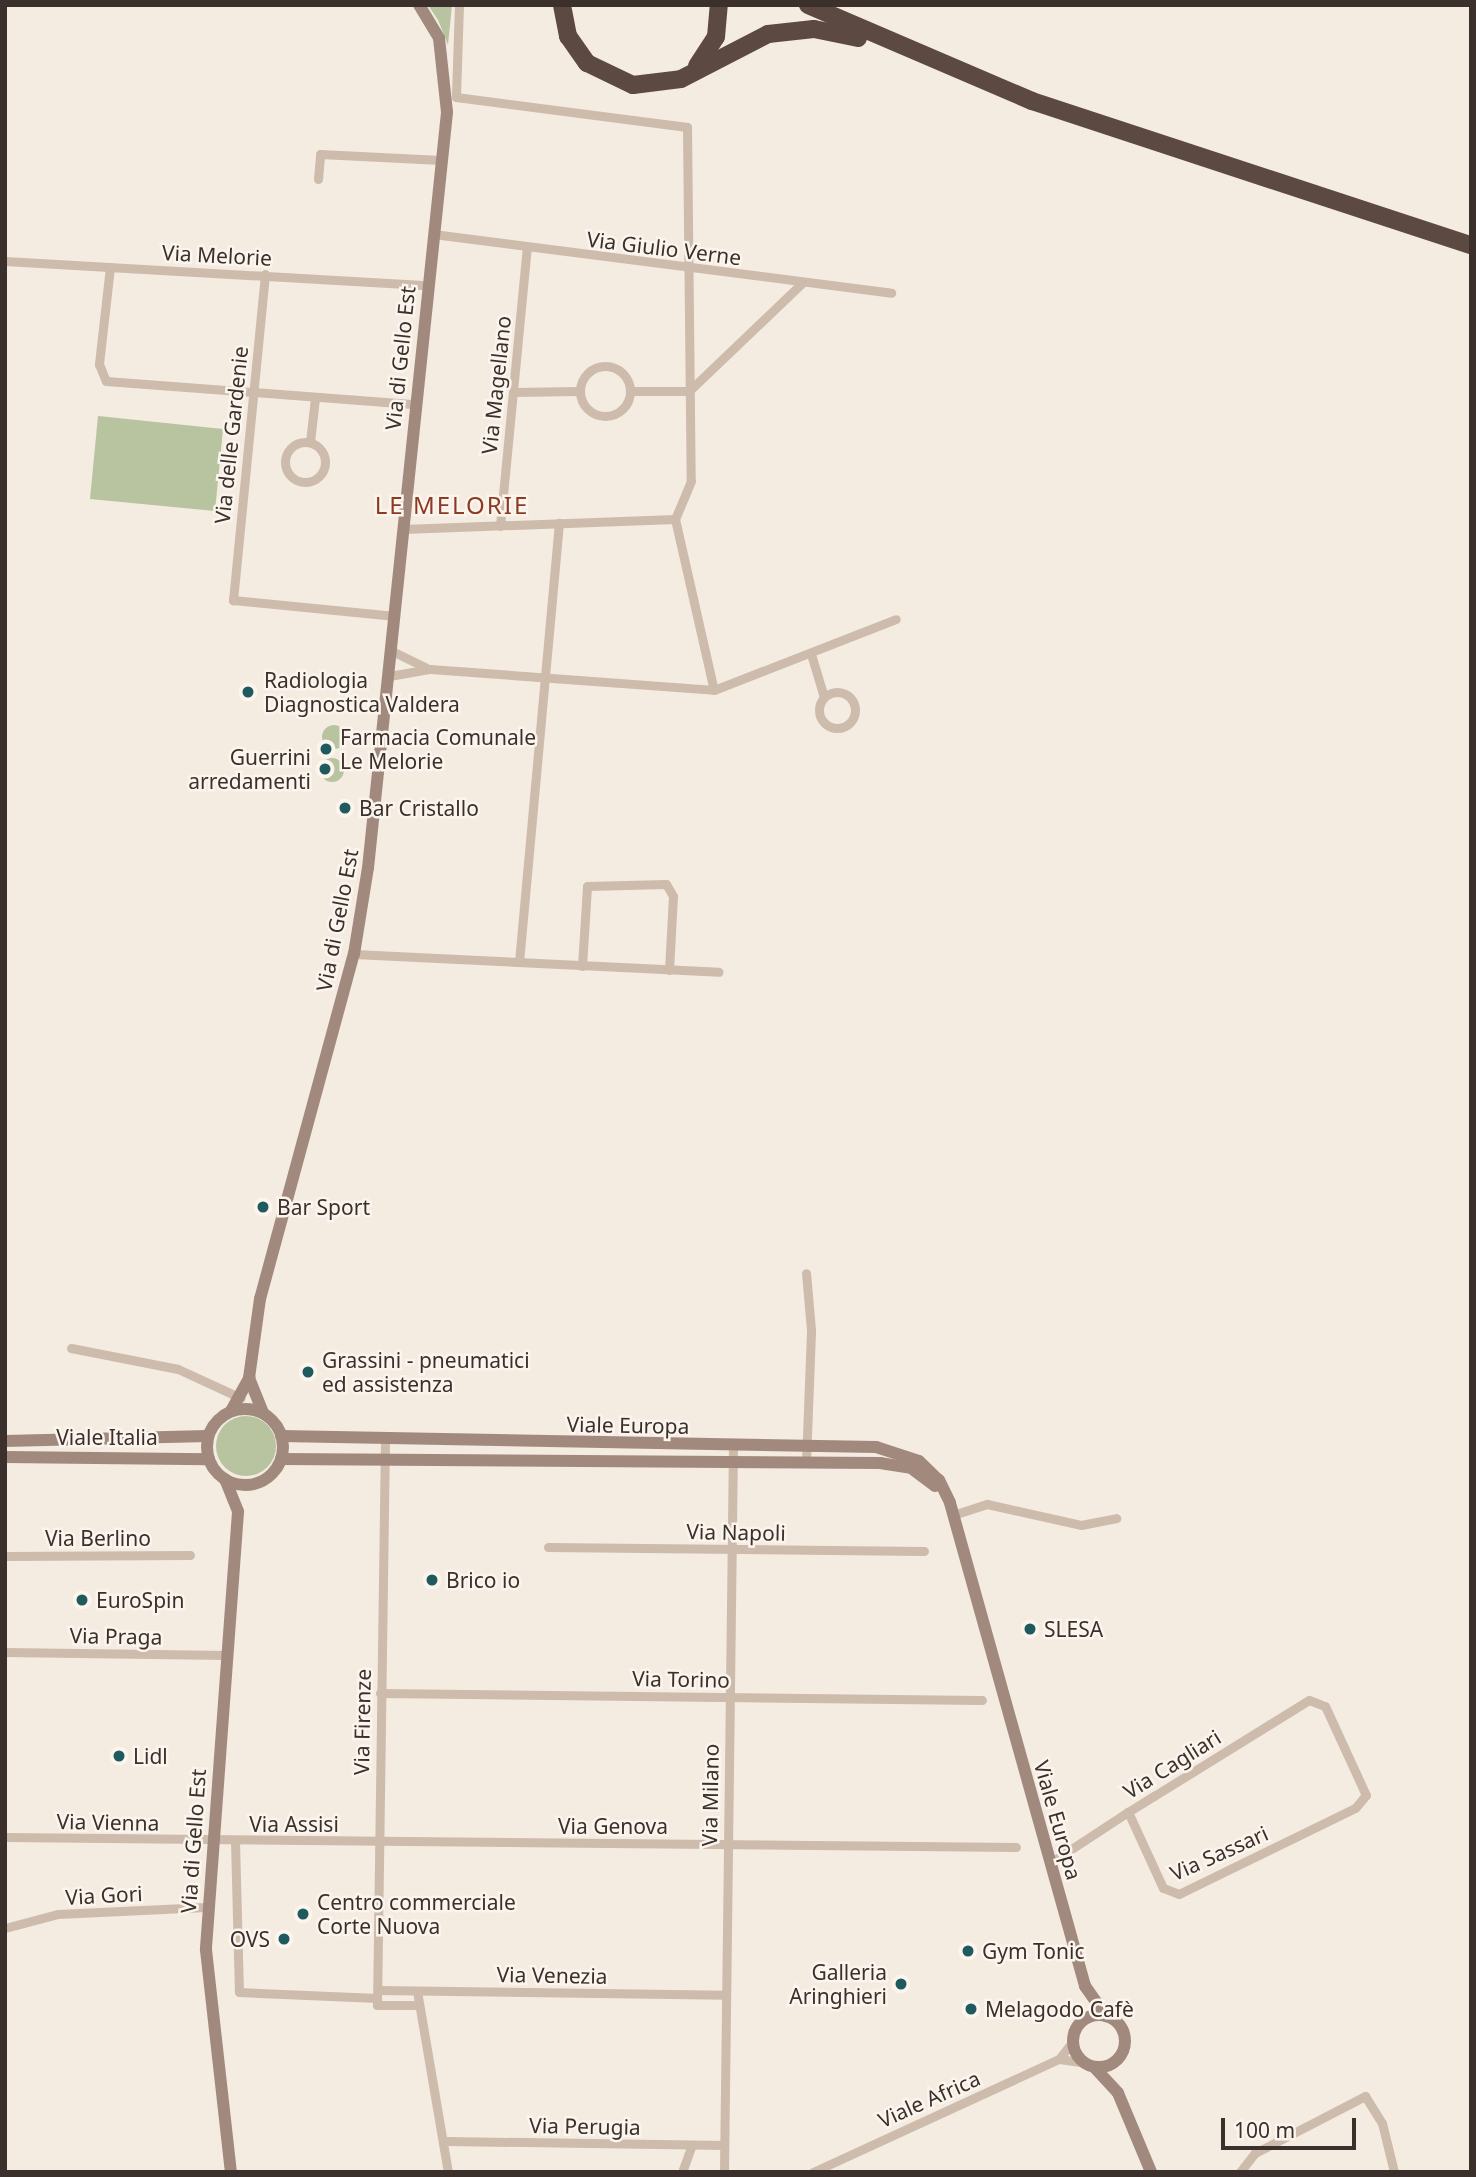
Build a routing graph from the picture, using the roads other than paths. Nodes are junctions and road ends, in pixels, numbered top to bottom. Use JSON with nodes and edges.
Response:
{"nodes":[{"id":1,"x":419,"y":5,"type":"edge"},
{"id":2,"x":460,"y":5,"type":"edge"},
{"id":3,"x":562,"y":5,"type":"edge"},
{"id":4,"x":719,"y":5,"type":"edge"},
{"id":5,"x":808,"y":5,"type":"edge"},
{"id":6,"x":834,"y":5,"type":"edge"},
{"id":7,"x":905,"y":50,"type":"junction"},
{"id":8,"x":692,"y":72,"type":"junction"},
{"id":9,"x":441,"y":160,"type":"junction"},
{"id":10,"x":318,"y":179,"type":"dead end"},
{"id":11,"x":1471,"y":233,"type":"edge"},
{"id":12,"x":433,"y":234,"type":"junction"},
{"id":13,"x":1471,"y":245,"type":"edge"},
{"id":14,"x":527,"y":247,"type":"junction"},
{"id":15,"x":5,"y":261,"type":"edge"},
{"id":16,"x":110,"y":267,"type":"junction"},
{"id":17,"x":688,"y":268,"type":"junction"},
{"id":18,"x":265,"y":274,"type":"junction"},
{"id":19,"x":802,"y":283,"type":"junction"},
{"id":20,"x":427,"y":285,"type":"junction"},
{"id":21,"x":891,"y":293,"type":"dead end"},
{"id":22,"x":253,"y":391,"type":"junction"},
{"id":23,"x":579,"y":391,"type":"junction"},
{"id":24,"x":630,"y":391,"type":"junction"},
{"id":25,"x":689,"y":391,"type":"junction"},
{"id":26,"x":514,"y":392,"type":"junction"},
{"id":27,"x":315,"y":398,"type":"junction"},
{"id":28,"x":415,"y":404,"type":"junction"},
{"id":29,"x":310,"y":442,"type":"junction"},
{"id":30,"x":676,"y":519,"type":"junction"},
{"id":31,"x":559,"y":523,"type":"junction"},
{"id":32,"x":500,"y":526,"type":"junction"},
{"id":33,"x":403,"y":529,"type":"junction"},
{"id":34,"x":395,"y":616,"type":"junction"},
{"id":35,"x":896,"y":619,"type":"dead end"},
{"id":36,"x":391,"y":651,"type":"junction"},
{"id":37,"x":811,"y":654,"type":"junction"},
{"id":38,"x":430,"y":669,"type":"junction"},
{"id":39,"x":389,"y":676,"type":"junction"},
{"id":40,"x":545,"y":679,"type":"junction"},
{"id":41,"x":824,"y":685,"type":"junction"},
{"id":42,"x":714,"y":690,"type":"junction"},
{"id":43,"x":835,"y":692,"type":"junction"},
{"id":44,"x":824,"y":697,"type":"junction"},
{"id":45,"x":354,"y":954,"type":"junction"},
{"id":46,"x":519,"y":962,"type":"junction"},
{"id":47,"x":582,"y":966,"type":"junction"},
{"id":48,"x":669,"y":970,"type":"junction"},
{"id":49,"x":719,"y":972,"type":"dead end"},
{"id":50,"x":806,"y":1272,"type":"dead end"},
{"id":51,"x":71,"y":1348,"type":"dead end"},
{"id":52,"x":249,"y":1378,"type":"junction"},
{"id":53,"x":241,"y":1398,"type":"junction"},
{"id":54,"x":256,"y":1400,"type":"junction"},
{"id":55,"x":231,"y":1411,"type":"junction"},
{"id":56,"x":263,"y":1413,"type":"junction"},
{"id":57,"x":208,"y":1436,"type":"junction"},
{"id":58,"x":281,"y":1436,"type":"junction"},
{"id":59,"x":385,"y":1440,"type":"junction"},
{"id":60,"x":5,"y":1441,"type":"edge"},
{"id":61,"x":733,"y":1446,"type":"junction"},
{"id":62,"x":805,"y":1446,"type":"junction"},
{"id":63,"x":5,"y":1457,"type":"edge"},
{"id":64,"x":385,"y":1457,"type":"junction"},
{"id":65,"x":209,"y":1459,"type":"junction"},
{"id":66,"x":281,"y":1459,"type":"junction"},
{"id":67,"x":733,"y":1461,"type":"junction"},
{"id":68,"x":806,"y":1462,"type":"junction"},
{"id":69,"x":225,"y":1479,"type":"junction"},
{"id":70,"x":259,"y":1482,"type":"junction"},
{"id":71,"x":952,"y":1509,"type":"junction"},
{"id":72,"x":238,"y":1512,"type":"junction"},
{"id":73,"x":1116,"y":1518,"type":"dead end"},
{"id":74,"x":548,"y":1548,"type":"dead end"},
{"id":75,"x":731,"y":1549,"type":"junction"},
{"id":76,"x":924,"y":1551,"type":"dead end"},
{"id":77,"x":190,"y":1555,"type":"dead end"},
{"id":78,"x":5,"y":1556,"type":"edge"},
{"id":79,"x":5,"y":1652,"type":"edge"},
{"id":80,"x":226,"y":1654,"type":"junction"},
{"id":81,"x":380,"y":1693,"type":"junction"},
{"id":82,"x":729,"y":1698,"type":"junction"},
{"id":83,"x":982,"y":1700,"type":"dead end"},
{"id":84,"x":1364,"y":1801,"type":"joint"},
{"id":85,"x":1128,"y":1812,"type":"junction"},
{"id":86,"x":5,"y":1837,"type":"edge"},
{"id":87,"x":210,"y":1840,"type":"junction"},
{"id":88,"x":235,"y":1841,"type":"junction"},
{"id":89,"x":378,"y":1842,"type":"junction"},
{"id":90,"x":727,"y":1845,"type":"junction"},
{"id":91,"x":1016,"y":1847,"type":"dead end"},
{"id":92,"x":1051,"y":1863,"type":"junction"},
{"id":93,"x":206,"y":1907,"type":"junction"},
{"id":94,"x":5,"y":1928,"type":"edge"},
{"id":95,"x":1085,"y":1986,"type":"junction"},
{"id":96,"x":417,"y":1991,"type":"junction"},
{"id":97,"x":726,"y":1995,"type":"junction"},
{"id":98,"x":377,"y":1998,"type":"junction"},
{"id":99,"x":419,"y":2005,"type":"junction"},
{"id":100,"x":1105,"y":2016,"type":"junction"},
{"id":101,"x":1081,"y":2023,"type":"junction"},
{"id":102,"x":1074,"y":2040,"type":"junction"},
{"id":103,"x":1059,"y":2059,"type":"junction"},
{"id":104,"x":1118,"y":2059,"type":"junction"},
{"id":105,"x":1089,"y":2064,"type":"junction"},
{"id":106,"x":1118,"y":2093,"type":"junction"},
{"id":107,"x":445,"y":2141,"type":"junction"},
{"id":108,"x":692,"y":2145,"type":"junction"},
{"id":109,"x":724,"y":2145,"type":"junction"},
{"id":110,"x":448,"y":2171,"type":"edge"},
{"id":111,"x":231,"y":2172,"type":"edge"},
{"id":112,"x":682,"y":2172,"type":"edge"},
{"id":113,"x":724,"y":2172,"type":"edge"},
{"id":114,"x":813,"y":2172,"type":"edge"},
{"id":115,"x":1151,"y":2172,"type":"edge"},
{"id":116,"x":1240,"y":2172,"type":"edge"},
{"id":117,"x":1394,"y":2172,"type":"edge"}],
"edges":[{"from":1,"to":9,"type":"street","name":"Via di Gello Est"},
{"from":2,"to":17,"type":"street"},
{"from":3,"to":8,"type":"highway"},
{"from":4,"to":8,"type":"highway"},
{"from":5,"to":7,"type":"highway"},
{"from":6,"to":11,"type":"highway"},
{"from":7,"to":8,"type":"highway"},
{"from":7,"to":13,"type":"highway"},
{"from":9,"to":10,"type":"street"},
{"from":9,"to":12,"type":"street","name":"Via di Gello Est"},
{"from":12,"to":14,"type":"street","name":"Via Giulio Verne"},
{"from":12,"to":20,"type":"street","name":"Via di Gello Est"},
{"from":14,"to":17,"type":"street","name":"Via Giulio Verne"},
{"from":14,"to":26,"type":"street","name":"Via Magellano"},
{"from":15,"to":16,"type":"street","name":"Via Melorie"},
{"from":16,"to":18,"type":"street","name":"Via Melorie"},
{"from":16,"to":22,"type":"street"},
{"from":17,"to":19,"type":"street","name":"Via Giulio Verne"},
{"from":17,"to":25,"type":"street"},
{"from":18,"to":20,"type":"street","name":"Via Melorie"},
{"from":18,"to":22,"type":"street","name":"Via delle Gardenie"},
{"from":19,"to":21,"type":"street","name":"Via Giulio Verne"},
{"from":19,"to":25,"type":"street"},
{"from":20,"to":28,"type":"street","name":"Via di Gello Est"},
{"from":22,"to":27,"type":"street"},
{"from":22,"to":34,"type":"street","name":"Via delle Gardenie"},
{"from":23,"to":24,"type":"street"},
{"from":23,"to":24,"type":"street"},
{"from":23,"to":26,"type":"street"},
{"from":24,"to":25,"type":"street"},
{"from":25,"to":30,"type":"street"},
{"from":26,"to":32,"type":"street","name":"Via Magellano"},
{"from":27,"to":28,"type":"street"},
{"from":27,"to":29,"type":"street"},
{"from":28,"to":33,"type":"street","name":"Via di Gello Est"},
{"from":29,"to":29,"type":"street"},
{"from":30,"to":31,"type":"street"},
{"from":30,"to":42,"type":"street"},
{"from":31,"to":32,"type":"street"},
{"from":31,"to":40,"type":"street"},
{"from":32,"to":33,"type":"street"},
{"from":33,"to":34,"type":"street","name":"Via di Gello Est"},
{"from":34,"to":36,"type":"street","name":"Via di Gello Est"},
{"from":35,"to":37,"type":"street"},
{"from":36,"to":38,"type":"street"},
{"from":36,"to":39,"type":"street","name":"Via di Gello Est"},
{"from":37,"to":41,"type":"street"},
{"from":37,"to":42,"type":"street"},
{"from":38,"to":39,"type":"street"},
{"from":38,"to":40,"type":"street"},
{"from":39,"to":45,"type":"street","name":"Via di Gello Est"},
{"from":40,"to":42,"type":"street"},
{"from":40,"to":46,"type":"street"},
{"from":41,"to":43,"type":"street"},
{"from":41,"to":44,"type":"street"},
{"from":43,"to":44,"type":"street"},
{"from":43,"to":44,"type":"street"},
{"from":45,"to":46,"type":"street"},
{"from":45,"to":52,"type":"street","name":"Via di Gello Est"},
{"from":46,"to":47,"type":"street"},
{"from":47,"to":48,"type":"street"},
{"from":47,"to":48,"type":"street"},
{"from":48,"to":49,"type":"street"},
{"from":50,"to":62,"type":"street"},
{"from":51,"to":53,"type":"street"},
{"from":52,"to":53,"type":"street","name":"Via di Gello Est"},
{"from":52,"to":54,"type":"street","name":"Via di Gello Est"},
{"from":53,"to":54,"type":"street"},
{"from":53,"to":55,"type":"street","name":"Via di Gello Est"},
{"from":54,"to":56,"type":"street","name":"Via di Gello Est"},
{"from":55,"to":56,"type":"street"},
{"from":55,"to":57,"type":"street"},
{"from":56,"to":58,"type":"street"},
{"from":57,"to":60,"type":"street","name":"Viale Italia"},
{"from":57,"to":65,"type":"street"},
{"from":58,"to":59,"type":"street","name":"Viale Europa"},
{"from":58,"to":66,"type":"street"},
{"from":59,"to":61,"type":"street","name":"Viale Europa"},
{"from":59,"to":64,"type":"street","name":"Via Firenze"},
{"from":61,"to":62,"type":"street","name":"Viale Europa"},
{"from":61,"to":67,"type":"street","name":"Via Milano"},
{"from":62,"to":68,"type":"street"},
{"from":62,"to":71,"type":"street","name":"Viale Europa"},
{"from":63,"to":65,"type":"street","name":"Viale Italia"},
{"from":64,"to":66,"type":"street","name":"Viale Europa"},
{"from":64,"to":67,"type":"street","name":"Viale Europa"},
{"from":64,"to":81,"type":"street","name":"Via Firenze"},
{"from":65,"to":69,"type":"street"},
{"from":66,"to":70,"type":"street"},
{"from":67,"to":68,"type":"street","name":"Viale Europa"},
{"from":67,"to":75,"type":"street","name":"Via Milano"},
{"from":68,"to":71,"type":"street","name":"Viale Europa"},
{"from":69,"to":70,"type":"street"},
{"from":69,"to":72,"type":"street","name":"Via di Gello Est"},
{"from":70,"to":72,"type":"street"},
{"from":71,"to":73,"type":"street"},
{"from":71,"to":92,"type":"street","name":"Viale Europa"},
{"from":72,"to":80,"type":"street","name":"Via di Gello Est"},
{"from":74,"to":75,"type":"street","name":"Via Napoli"},
{"from":75,"to":76,"type":"street","name":"Via Napoli"},
{"from":75,"to":82,"type":"street","name":"Via Milano"},
{"from":77,"to":78,"type":"street","name":"Via Berlino"},
{"from":79,"to":80,"type":"street","name":"Via Praga"},
{"from":80,"to":87,"type":"street","name":"Via di Gello Est"},
{"from":81,"to":82,"type":"street","name":"Via Torino"},
{"from":81,"to":89,"type":"street","name":"Via Firenze"},
{"from":82,"to":83,"type":"street","name":"Via Torino"},
{"from":82,"to":90,"type":"street","name":"Via Milano"},
{"from":84,"to":85,"type":"street","name":"Via Sassari"},
{"from":84,"to":85,"type":"street","name":"Via Cagliari"},
{"from":85,"to":92,"type":"street","name":"Via Cagliari"},
{"from":86,"to":87,"type":"street","name":"Via Vienna"},
{"from":87,"to":88,"type":"street","name":"Via Assisi"},
{"from":87,"to":93,"type":"street","name":"Via di Gello Est"},
{"from":88,"to":89,"type":"street","name":"Via Assisi"},
{"from":88,"to":98,"type":"street","name":"Via Venezia"},
{"from":89,"to":90,"type":"street","name":"Via Genova"},
{"from":89,"to":98,"type":"street","name":"Via Firenze"},
{"from":90,"to":91,"type":"street","name":"Via Genova"},
{"from":90,"to":97,"type":"street","name":"Via Milano"},
{"from":92,"to":95,"type":"street","name":"Viale Europa"},
{"from":93,"to":94,"type":"street","name":"Via Gori"},
{"from":93,"to":111,"type":"street","name":"Via di Gello Est"},
{"from":95,"to":100,"type":"street","name":"Viale Europa"},
{"from":95,"to":101,"type":"street","name":"Viale Europa"},
{"from":96,"to":97,"type":"street","name":"Via Venezia"},
{"from":96,"to":98,"type":"street","name":"Via Venezia"},
{"from":96,"to":99,"type":"street"},
{"from":97,"to":109,"type":"street","name":"Via Milano"},
{"from":98,"to":99,"type":"street","name":"Via Venezia"},
{"from":99,"to":107,"type":"street"},
{"from":100,"to":101,"type":"street"},
{"from":100,"to":104,"type":"street","name":"Viale Europa"},
{"from":101,"to":102,"type":"street","name":"Viale Europa"},
{"from":102,"to":103,"type":"street","name":"Viale Africa"},
{"from":102,"to":105,"type":"street","name":"Viale Europa"},
{"from":103,"to":105,"type":"street"},
{"from":103,"to":114,"type":"street","name":"Viale Africa"},
{"from":104,"to":105,"type":"street"},
{"from":104,"to":106,"type":"street","name":"Viale Europa"},
{"from":105,"to":106,"type":"street","name":"Viale Europa"},
{"from":106,"to":115,"type":"street","name":"Viale Europa"},
{"from":107,"to":108,"type":"street","name":"Via Perugia"},
{"from":107,"to":110,"type":"street"},
{"from":108,"to":109,"type":"street","name":"Via Perugia"},
{"from":108,"to":112,"type":"street"},
{"from":109,"to":113,"type":"street"},
{"from":116,"to":117,"type":"street"}]}
